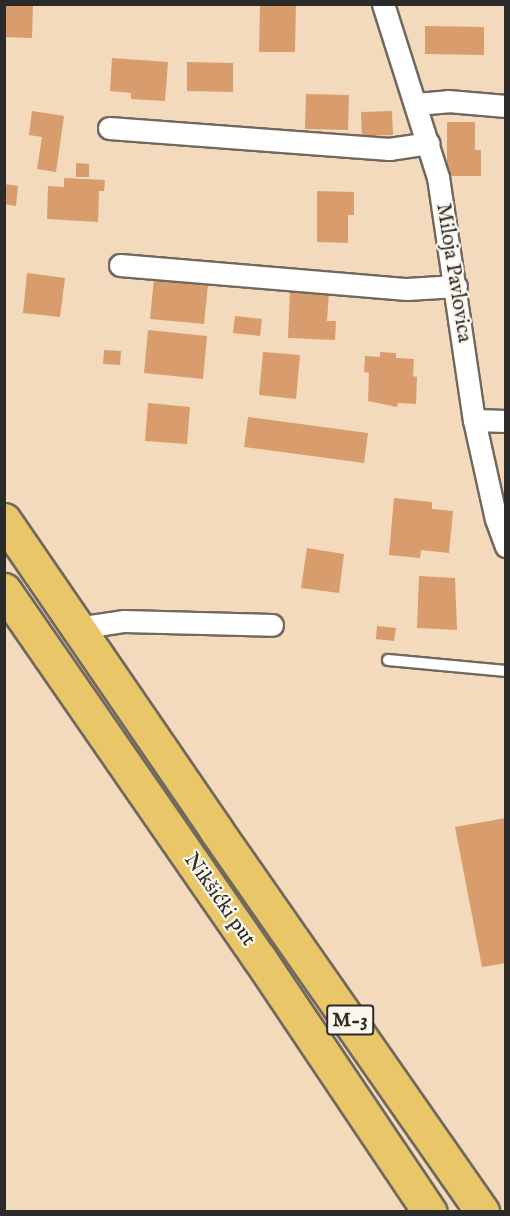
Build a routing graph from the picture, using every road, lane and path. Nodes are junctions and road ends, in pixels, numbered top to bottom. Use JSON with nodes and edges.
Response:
{"nodes":[{"id":1,"x":383,"y":4,"type":"edge"},
{"id":2,"x":416,"y":104,"type":"junction"},
{"id":3,"x":506,"y":105,"type":"edge"},
{"id":4,"x":109,"y":128,"type":"dead end"},
{"id":5,"x":429,"y":143,"type":"junction"},
{"id":6,"x":120,"y":265,"type":"dead end"},
{"id":7,"x":456,"y":286,"type":"junction"},
{"id":8,"x":474,"y":420,"type":"junction"},
{"id":9,"x":506,"y":421,"type":"edge"},
{"id":10,"x":4,"y":520,"type":"edge"},
{"id":11,"x":506,"y":546,"type":"edge"},
{"id":12,"x":4,"y":590,"type":"edge"},
{"id":13,"x":272,"y":625,"type":"dead end"},
{"id":14,"x":77,"y":628,"type":"junction"},
{"id":15,"x":388,"y":660,"type":"dead end"},
{"id":16,"x":506,"y":671,"type":"edge"},
{"id":17,"x":216,"y":830,"type":"junction"},
{"id":18,"x":184,"y":848,"type":"junction"},
{"id":19,"x":430,"y":1212,"type":"edge"},
{"id":20,"x":482,"y":1212,"type":"edge"}],
"edges":[{"from":1,"to":2,"type":"street","name":"Miloja Pavlovica"},
{"from":2,"to":3,"type":"street"},
{"from":2,"to":5,"type":"street","name":"Miloja Pavlovica"},
{"from":4,"to":5,"type":"street"},
{"from":5,"to":7,"type":"street","name":"Miloja Pavlovica"},
{"from":6,"to":7,"type":"street"},
{"from":7,"to":8,"type":"street","name":"Miloja Pavlovica"},
{"from":8,"to":9,"type":"street"},
{"from":8,"to":11,"type":"street","name":"Miloja Pavlovica"},
{"from":10,"to":14,"type":"main road"},
{"from":12,"to":18,"type":"main road","name":"Nikšićki put","number":"M-3"},
{"from":13,"to":14,"type":"street"},
{"from":14,"to":17,"type":"main road"},
{"from":15,"to":16,"type":"lane"},
{"from":17,"to":18,"type":"main road"},
{"from":17,"to":20,"type":"main road","number":"M-3"},
{"from":18,"to":19,"type":"main road","name":"Nikšićki put","number":"M-3"}]}
